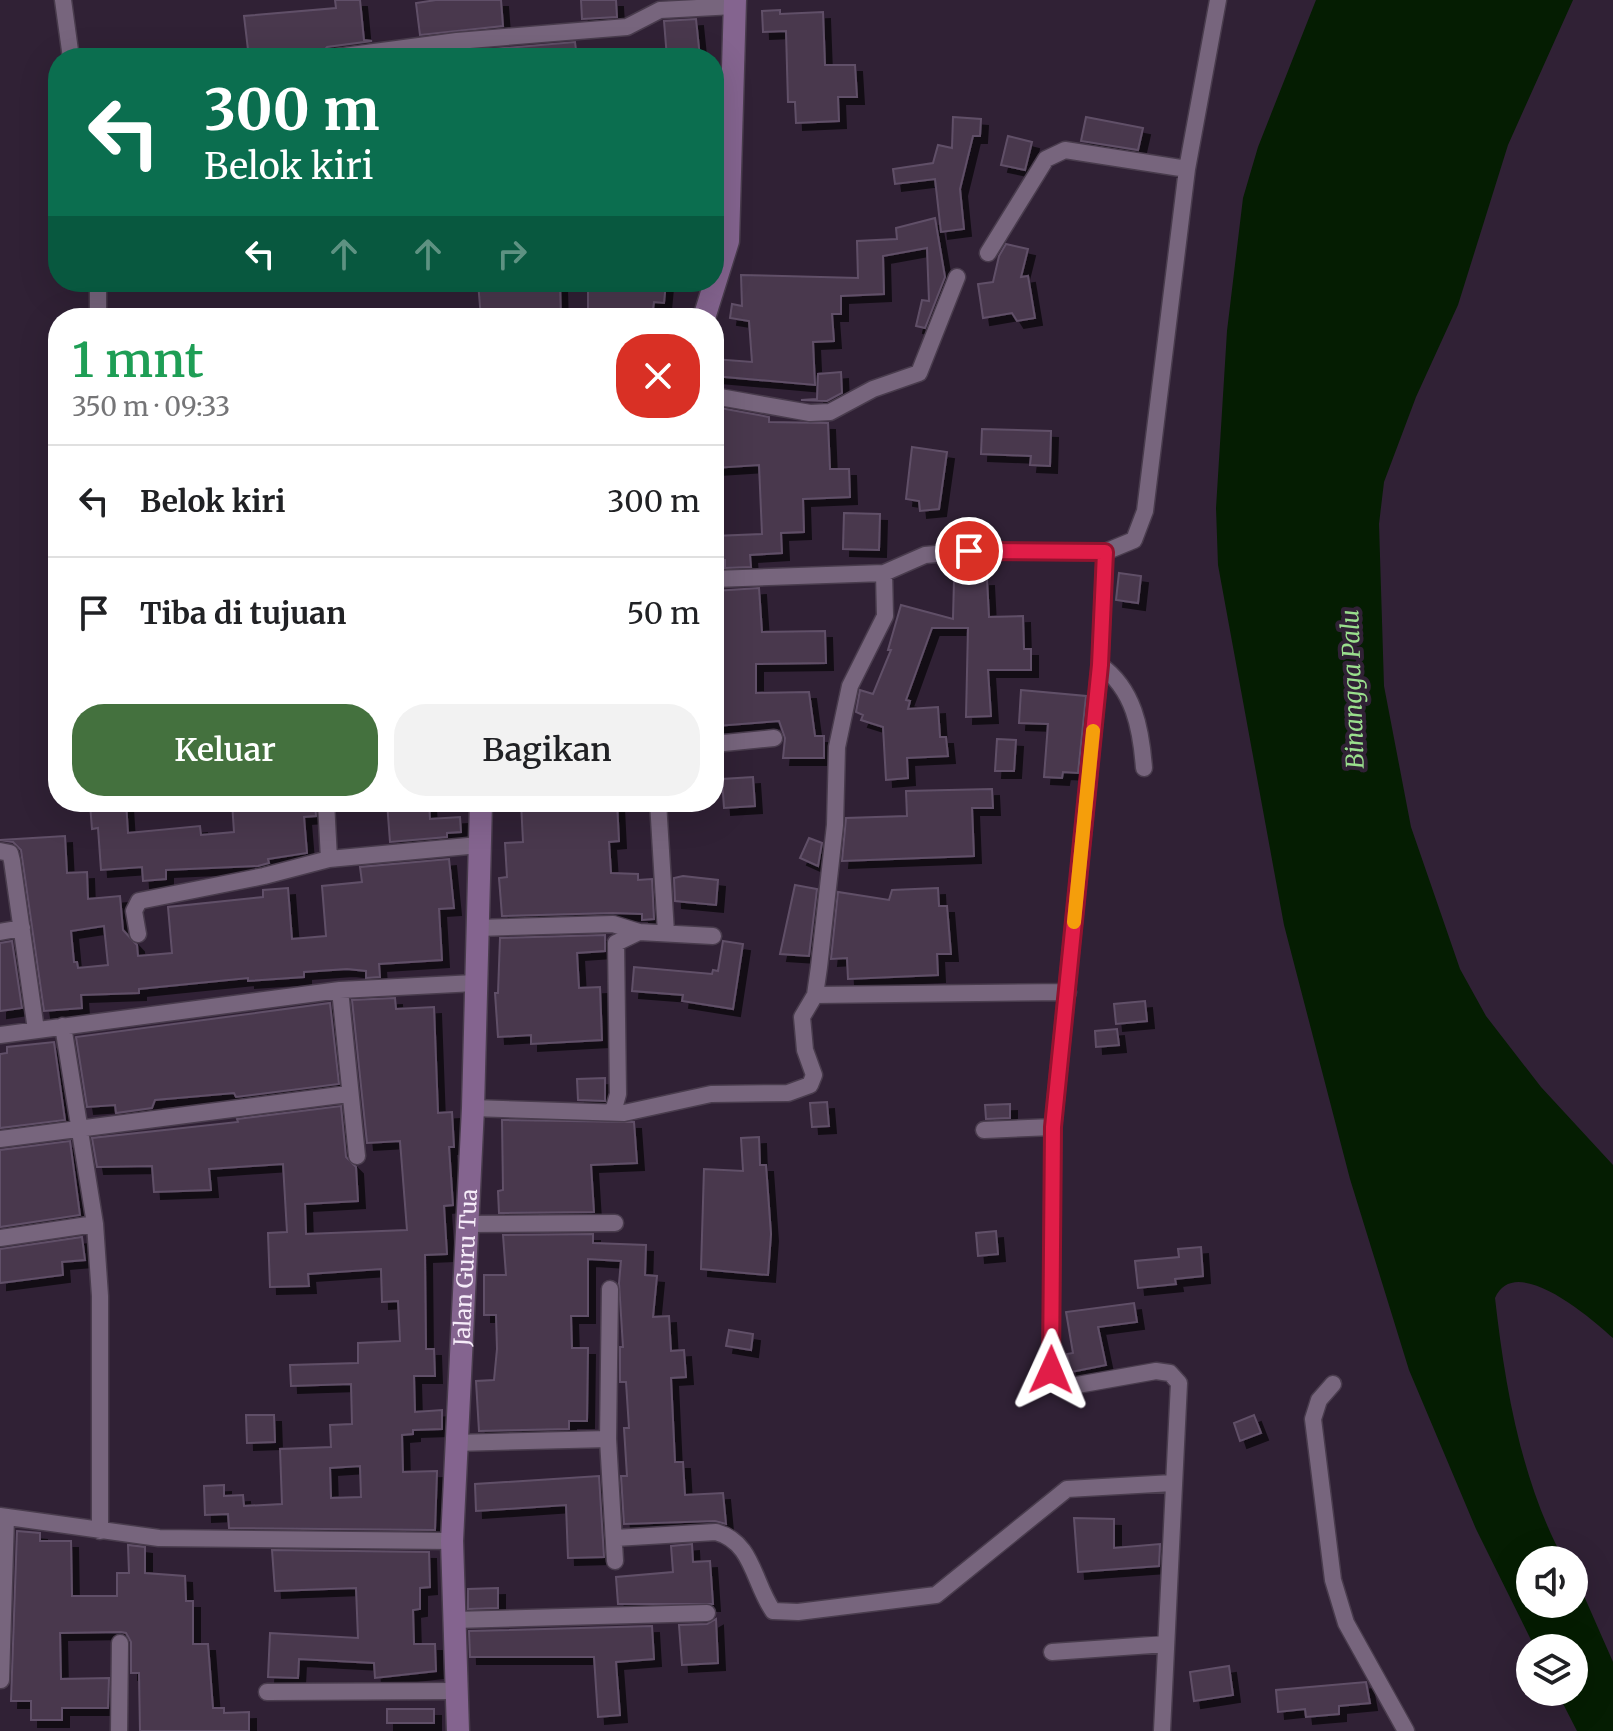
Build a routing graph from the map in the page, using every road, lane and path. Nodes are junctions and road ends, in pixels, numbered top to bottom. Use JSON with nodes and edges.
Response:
{"nodes":[{"id":1,"x":63,"y":0,"type":"edge"},
{"id":2,"x":734,"y":3,"type":"edge"},
{"id":3,"x":1217,"y":6,"type":"edge"},
{"id":4,"x":70,"y":48,"type":"edge"},
{"id":5,"x":404,"y":48,"type":"edge"},
{"id":6,"x":1187,"y":169,"type":"junction"},
{"id":7,"x":724,"y":251,"type":"edge"},
{"id":8,"x":988,"y":253,"type":"dead end"},
{"id":9,"x":957,"y":277,"type":"dead end"},
{"id":10,"x":724,"y":398,"type":"edge"},
{"id":11,"x":1105,"y":552,"type":"junction"},
{"id":12,"x":884,"y":573,"type":"junction"},
{"id":13,"x":724,"y":579,"type":"edge"},
{"id":14,"x":1100,"y":665,"type":"junction"},
{"id":15,"x":774,"y":738,"type":"dead end"},
{"id":16,"x":724,"y":743,"type":"edge"},
{"id":17,"x":1144,"y":768,"type":"dead end"},
{"id":18,"x":327,"y":812,"type":"edge"},
{"id":19,"x":481,"y":812,"type":"edge"},
{"id":20,"x":659,"y":812,"type":"edge"},
{"id":21,"x":479,"y":845,"type":"junction"},
{"id":22,"x":0,"y":851,"type":"edge"},
{"id":23,"x":329,"y":859,"type":"junction"},
{"id":24,"x":22,"y":928,"type":"junction"},
{"id":25,"x":477,"y":928,"type":"junction"},
{"id":26,"x":0,"y":932,"type":"edge"},
{"id":27,"x":639,"y":932,"type":"junction"},
{"id":28,"x":666,"y":933,"type":"junction"},
{"id":29,"x":138,"y":934,"type":"dead end"},
{"id":30,"x":713,"y":936,"type":"dead end"},
{"id":31,"x":475,"y":983,"type":"junction"},
{"id":32,"x":340,"y":990,"type":"junction"},
{"id":33,"x":1068,"y":992,"type":"junction"},
{"id":34,"x":815,"y":995,"type":"junction"},
{"id":35,"x":63,"y":1026,"type":"junction"},
{"id":36,"x":36,"y":1030,"type":"junction"},
{"id":37,"x":0,"y":1035,"type":"edge"},
{"id":38,"x":348,"y":1094,"type":"junction"},
{"id":39,"x":473,"y":1108,"type":"junction"},
{"id":40,"x":613,"y":1112,"type":"junction"},
{"id":41,"x":76,"y":1127,"type":"junction"},
{"id":42,"x":1053,"y":1127,"type":"junction"},
{"id":43,"x":984,"y":1130,"type":"dead end"},
{"id":44,"x":0,"y":1139,"type":"edge"},
{"id":45,"x":357,"y":1156,"type":"dead end"},
{"id":46,"x":615,"y":1223,"type":"dead end"},
{"id":47,"x":95,"y":1224,"type":"junction"},
{"id":48,"x":465,"y":1224,"type":"junction"},
{"id":49,"x":0,"y":1238,"type":"edge"},
{"id":50,"x":610,"y":1289,"type":"dead end"},
{"id":51,"x":1333,"y":1384,"type":"dead end"},
{"id":52,"x":608,"y":1439,"type":"junction"},
{"id":53,"x":455,"y":1443,"type":"junction"},
{"id":54,"x":1173,"y":1483,"type":"junction"},
{"id":55,"x":3,"y":1516,"type":"edge"},
{"id":56,"x":100,"y":1531,"type":"junction"},
{"id":57,"x":615,"y":1538,"type":"junction"},
{"id":58,"x":452,"y":1541,"type":"junction"},
{"id":59,"x":615,"y":1561,"type":"dead end"},
{"id":60,"x":707,"y":1613,"type":"dead end"},
{"id":61,"x":454,"y":1620,"type":"junction"},
{"id":62,"x":120,"y":1643,"type":"dead end"},
{"id":63,"x":1166,"y":1644,"type":"junction"},
{"id":64,"x":1052,"y":1652,"type":"dead end"},
{"id":65,"x":1,"y":1680,"type":"edge"},
{"id":66,"x":455,"y":1691,"type":"junction"},
{"id":67,"x":267,"y":1692,"type":"dead end"},
{"id":68,"x":119,"y":1731,"type":"edge"},
{"id":69,"x":458,"y":1731,"type":"edge"},
{"id":70,"x":1162,"y":1731,"type":"edge"},
{"id":71,"x":1406,"y":1731,"type":"edge"}],
"edges":[{"from":1,"to":4,"type":"street"},
{"from":2,"to":5,"type":"street"},
{"from":2,"to":7,"type":"main road"},
{"from":3,"to":6,"type":"street"},
{"from":6,"to":8,"type":"street"},
{"from":6,"to":11,"type":"street"},
{"from":9,"to":10,"type":"street"},
{"from":11,"to":12,"type":"street"},
{"from":11,"to":14,"type":"street"},
{"from":12,"to":13,"type":"street"},
{"from":12,"to":34,"type":"street"},
{"from":14,"to":17,"type":"street"},
{"from":14,"to":33,"type":"street"},
{"from":15,"to":16,"type":"street"},
{"from":18,"to":23,"type":"street"},
{"from":19,"to":21,"type":"main road","name":"Jalan Guru Tua"},
{"from":20,"to":28,"type":"street"},
{"from":21,"to":23,"type":"street"},
{"from":21,"to":25,"type":"main road","name":"Jalan Guru Tua"},
{"from":22,"to":24,"type":"street"},
{"from":23,"to":29,"type":"street"},
{"from":24,"to":26,"type":"street"},
{"from":24,"to":36,"type":"street"},
{"from":25,"to":27,"type":"street"},
{"from":25,"to":31,"type":"main road","name":"Jalan Guru Tua"},
{"from":27,"to":28,"type":"street"},
{"from":27,"to":40,"type":"street"},
{"from":28,"to":30,"type":"street"},
{"from":31,"to":32,"type":"street"},
{"from":31,"to":39,"type":"main road","name":"Jalan Guru Tua"},
{"from":32,"to":35,"type":"street"},
{"from":32,"to":38,"type":"street"},
{"from":33,"to":34,"type":"street"},
{"from":33,"to":42,"type":"street"},
{"from":34,"to":40,"type":"street"},
{"from":35,"to":36,"type":"street"},
{"from":35,"to":41,"type":"street"},
{"from":36,"to":37,"type":"street"},
{"from":38,"to":41,"type":"street"},
{"from":38,"to":45,"type":"street"},
{"from":39,"to":40,"type":"street"},
{"from":39,"to":48,"type":"main road","name":"Jalan Guru Tua"},
{"from":41,"to":44,"type":"street"},
{"from":41,"to":47,"type":"street"},
{"from":42,"to":43,"type":"street"},
{"from":42,"to":54,"type":"street"},
{"from":46,"to":48,"type":"street"},
{"from":47,"to":49,"type":"street"},
{"from":47,"to":56,"type":"street"},
{"from":48,"to":53,"type":"main road","name":"Jalan Guru Tua"},
{"from":50,"to":52,"type":"street"},
{"from":51,"to":71,"type":"street"},
{"from":52,"to":53,"type":"street"},
{"from":52,"to":57,"type":"street"},
{"from":53,"to":58,"type":"main road","name":"Jalan Guru Tua"},
{"from":54,"to":57,"type":"street"},
{"from":54,"to":63,"type":"street"},
{"from":55,"to":56,"type":"street"},
{"from":55,"to":65,"type":"street"},
{"from":56,"to":58,"type":"street"},
{"from":57,"to":59,"type":"street"},
{"from":58,"to":61,"type":"main road","name":"Jalan Guru Tua"},
{"from":60,"to":61,"type":"street"},
{"from":61,"to":66,"type":"main road","name":"Jalan Guru Tua"},
{"from":62,"to":68,"type":"street"},
{"from":63,"to":64,"type":"street"},
{"from":63,"to":70,"type":"street"},
{"from":66,"to":67,"type":"street"},
{"from":66,"to":69,"type":"main road","name":"Jalan Guru Tua"}]}
